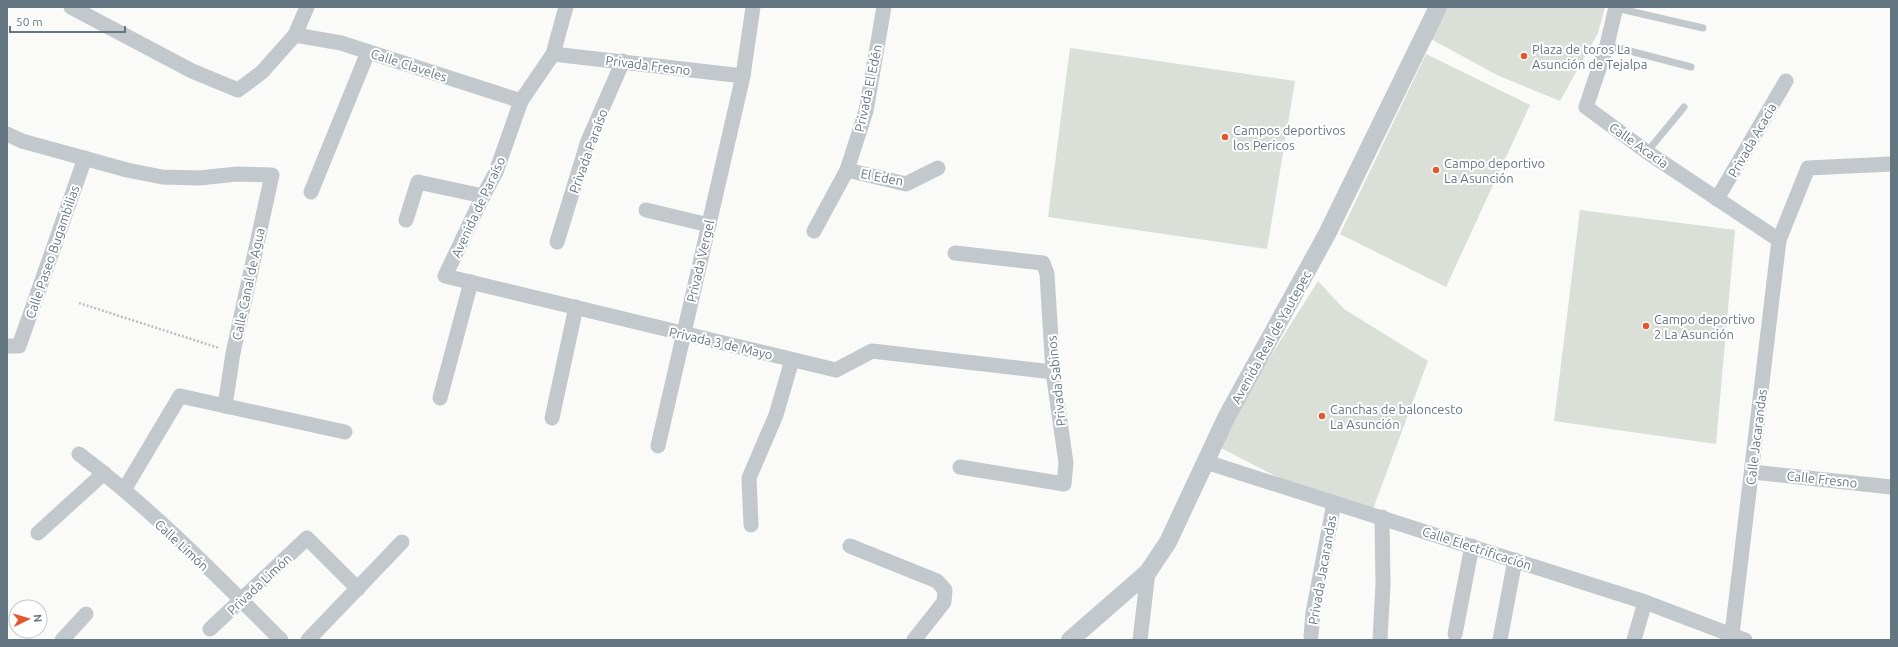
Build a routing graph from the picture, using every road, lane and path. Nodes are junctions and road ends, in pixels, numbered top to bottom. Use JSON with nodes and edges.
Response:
{"nodes":[{"id":1,"x":71,"y":7,"type":"edge"},
{"id":2,"x":307,"y":7,"type":"edge"},
{"id":3,"x":566,"y":7,"type":"edge"},
{"id":4,"x":754,"y":7,"type":"edge"},
{"id":5,"x":884,"y":7,"type":"edge"},
{"id":6,"x":1438,"y":7,"type":"edge"},
{"id":7,"x":1616,"y":7,"type":"edge"},
{"id":8,"x":1703,"y":28,"type":"dead end"},
{"id":9,"x":295,"y":35,"type":"junction"},
{"id":10,"x":1606,"y":45,"type":"junction"},
{"id":11,"x":368,"y":52,"type":"junction"},
{"id":12,"x":553,"y":54,"type":"junction"},
{"id":13,"x":623,"y":62,"type":"junction"},
{"id":14,"x":1691,"y":67,"type":"dead end"},
{"id":15,"x":743,"y":76,"type":"junction"},
{"id":16,"x":1786,"y":81,"type":"dead end"},
{"id":17,"x":521,"y":101,"type":"junction"},
{"id":18,"x":1684,"y":107,"type":"dead end"},
{"id":19,"x":7,"y":134,"type":"edge"},
{"id":20,"x":1647,"y":152,"type":"junction"},
{"id":21,"x":85,"y":158,"type":"junction"},
{"id":22,"x":1891,"y":164,"type":"edge"},
{"id":23,"x":938,"y":168,"type":"dead end"},
{"id":24,"x":847,"y":170,"type":"junction"},
{"id":25,"x":311,"y":192,"type":"dead end"},
{"id":26,"x":483,"y":196,"type":"junction"},
{"id":27,"x":1718,"y":199,"type":"junction"},
{"id":28,"x":646,"y":210,"type":"dead end"},
{"id":29,"x":406,"y":220,"type":"dead end"},
{"id":30,"x":709,"y":225,"type":"junction"},
{"id":31,"x":814,"y":231,"type":"dead end"},
{"id":32,"x":1779,"y":240,"type":"junction"},
{"id":33,"x":557,"y":242,"type":"dead end"},
{"id":34,"x":955,"y":253,"type":"dead end"},
{"id":35,"x":445,"y":276,"type":"joint"},
{"id":36,"x":471,"y":282,"type":"junction"},
{"id":37,"x":79,"y":303,"type":"dead end"},
{"id":38,"x":576,"y":307,"type":"junction"},
{"id":39,"x":683,"y":334,"type":"junction"},
{"id":40,"x":13,"y":346,"type":"edge"},
{"id":41,"x":233,"y":353,"type":"junction"},
{"id":42,"x":792,"y":360,"type":"junction"},
{"id":43,"x":1053,"y":372,"type":"junction"},
{"id":44,"x":440,"y":398,"type":"dead end"},
{"id":45,"x":225,"y":406,"type":"junction"},
{"id":46,"x":552,"y":418,"type":"dead end"},
{"id":47,"x":345,"y":432,"type":"dead end"},
{"id":48,"x":658,"y":446,"type":"dead end"},
{"id":49,"x":79,"y":454,"type":"dead end"},
{"id":50,"x":1206,"y":462,"type":"junction"},
{"id":51,"x":960,"y":467,"type":"dead end"},
{"id":52,"x":1752,"y":472,"type":"junction"},
{"id":53,"x":104,"y":473,"type":"junction"},
{"id":54,"x":1891,"y":487,"type":"edge"},
{"id":55,"x":124,"y":490,"type":"junction"},
{"id":56,"x":1334,"y":503,"type":"junction"},
{"id":57,"x":1382,"y":517,"type":"junction"},
{"id":58,"x":751,"y":525,"type":"dead end"},
{"id":59,"x":38,"y":533,"type":"dead end"},
{"id":60,"x":402,"y":542,"type":"dead end"},
{"id":61,"x":850,"y":546,"type":"dead end"},
{"id":62,"x":1472,"y":546,"type":"junction"},
{"id":63,"x":1515,"y":560,"type":"junction"},
{"id":64,"x":1148,"y":572,"type":"junction"},
{"id":65,"x":358,"y":589,"type":"junction"},
{"id":66,"x":241,"y":600,"type":"junction"},
{"id":67,"x":1645,"y":602,"type":"junction"},
{"id":68,"x":86,"y":614,"type":"dead end"},
{"id":69,"x":210,"y":629,"type":"dead end"},
{"id":70,"x":1455,"y":634,"type":"dead end"},
{"id":71,"x":1311,"y":636,"type":"dead end"},
{"id":72,"x":1739,"y":637,"type":"edge"},
{"id":73,"x":62,"y":640,"type":"edge"},
{"id":74,"x":281,"y":640,"type":"edge"},
{"id":75,"x":308,"y":640,"type":"edge"},
{"id":76,"x":914,"y":640,"type":"edge"},
{"id":77,"x":1070,"y":640,"type":"edge"},
{"id":78,"x":1140,"y":640,"type":"edge"},
{"id":79,"x":1380,"y":640,"type":"edge"},
{"id":80,"x":1500,"y":640,"type":"edge"},
{"id":81,"x":1634,"y":640,"type":"edge"}],
"edges":[{"from":1,"to":9,"type":"street"},
{"from":2,"to":9,"type":"street"},
{"from":3,"to":12,"type":"street","name":"Avenida de Paraíso"},
{"from":4,"to":15,"type":"street","name":"Privada Vergel"},
{"from":5,"to":24,"type":"street","name":"Privada El Edén"},
{"from":6,"to":50,"type":"street","name":"Avenida Real de Yautepec"},
{"from":7,"to":8,"type":"lane"},
{"from":7,"to":10,"type":"street","name":"Calle Acacia"},
{"from":9,"to":11,"type":"street","name":"Calle Claveles"},
{"from":10,"to":14,"type":"lane"},
{"from":10,"to":20,"type":"street","name":"Calle Acacia"},
{"from":11,"to":17,"type":"street","name":"Calle Claveles"},
{"from":11,"to":25,"type":"street"},
{"from":12,"to":13,"type":"street","name":"Privada Fresno"},
{"from":12,"to":17,"type":"street","name":"Avenida de Paraíso"},
{"from":13,"to":15,"type":"street","name":"Privada Fresno"},
{"from":13,"to":33,"type":"street","name":"Privada Paraíso"},
{"from":15,"to":30,"type":"street","name":"Privada Vergel"},
{"from":16,"to":27,"type":"street","name":"Privada Acacia"},
{"from":17,"to":26,"type":"street","name":"Avenida de Paraíso"},
{"from":18,"to":20,"type":"lane"},
{"from":19,"to":21,"type":"street"},
{"from":20,"to":27,"type":"street","name":"Calle Acacia"},
{"from":21,"to":40,"type":"street","name":"Calle Paseo Bugambilias"},
{"from":21,"to":41,"type":"street","name":"Calle Canal de Agua"},
{"from":22,"to":32,"type":"street","name":"Calle Jacarandas"},
{"from":23,"to":24,"type":"street","name":"El Eden"},
{"from":24,"to":31,"type":"street","name":"Privada El Edén"},
{"from":26,"to":29,"type":"street"},
{"from":26,"to":35,"type":"street","name":"Avenida de Paraíso"},
{"from":27,"to":32,"type":"street","name":"Calle Acacia"},
{"from":28,"to":30,"type":"street"},
{"from":30,"to":39,"type":"street","name":"Privada Vergel"},
{"from":32,"to":52,"type":"street","name":"Calle Jacarandas"},
{"from":34,"to":43,"type":"street","name":"Privada Sabinos"},
{"from":35,"to":36,"type":"street","name":"Privada 3 de Mayo"},
{"from":36,"to":38,"type":"street","name":"Privada 3 de Mayo"},
{"from":36,"to":44,"type":"street"},
{"from":37,"to":41,"type":"path","name":"Calle Canal de Agua"},
{"from":38,"to":39,"type":"street","name":"Privada 3 de Mayo"},
{"from":38,"to":46,"type":"street"},
{"from":39,"to":42,"type":"street","name":"Privada 3 de Mayo"},
{"from":39,"to":48,"type":"street","name":"Privada Vergel"},
{"from":41,"to":45,"type":"street"},
{"from":42,"to":43,"type":"street","name":"Privada 3 de Mayo"},
{"from":42,"to":58,"type":"street"},
{"from":43,"to":51,"type":"street","name":"Privada Sabinos"},
{"from":45,"to":47,"type":"street"},
{"from":45,"to":55,"type":"street"},
{"from":49,"to":53,"type":"street","name":"Calle Limón"},
{"from":50,"to":56,"type":"street","name":"Calle Electrificación"},
{"from":50,"to":64,"type":"street","name":"Avenida Real de Yautepec"},
{"from":52,"to":54,"type":"street","name":"Calle Fresno"},
{"from":52,"to":72,"type":"street","name":"Calle Jacarandas"},
{"from":53,"to":55,"type":"street","name":"Calle Limón"},
{"from":53,"to":59,"type":"street"},
{"from":55,"to":66,"type":"street","name":"Calle Limón"},
{"from":56,"to":57,"type":"street","name":"Calle Electrificación"},
{"from":56,"to":71,"type":"street","name":"Privada Jacarandas"},
{"from":57,"to":62,"type":"street","name":"Calle Electrificación"},
{"from":57,"to":79,"type":"street"},
{"from":60,"to":65,"type":"street"},
{"from":61,"to":76,"type":"street"},
{"from":62,"to":63,"type":"street","name":"Calle Electrificación"},
{"from":62,"to":70,"type":"street"},
{"from":63,"to":67,"type":"street","name":"Calle Electrificación"},
{"from":63,"to":80,"type":"street"},
{"from":64,"to":77,"type":"street","name":"Avenida Real de Yautepec"},
{"from":64,"to":78,"type":"street"},
{"from":65,"to":66,"type":"street","name":"Privada Limón"},
{"from":65,"to":75,"type":"street"},
{"from":66,"to":69,"type":"street","name":"Privada Limón"},
{"from":66,"to":74,"type":"street","name":"Calle Limón"},
{"from":67,"to":72,"type":"street","name":"Calle Electrificación"},
{"from":67,"to":81,"type":"street"},
{"from":68,"to":73,"type":"street"}]}
